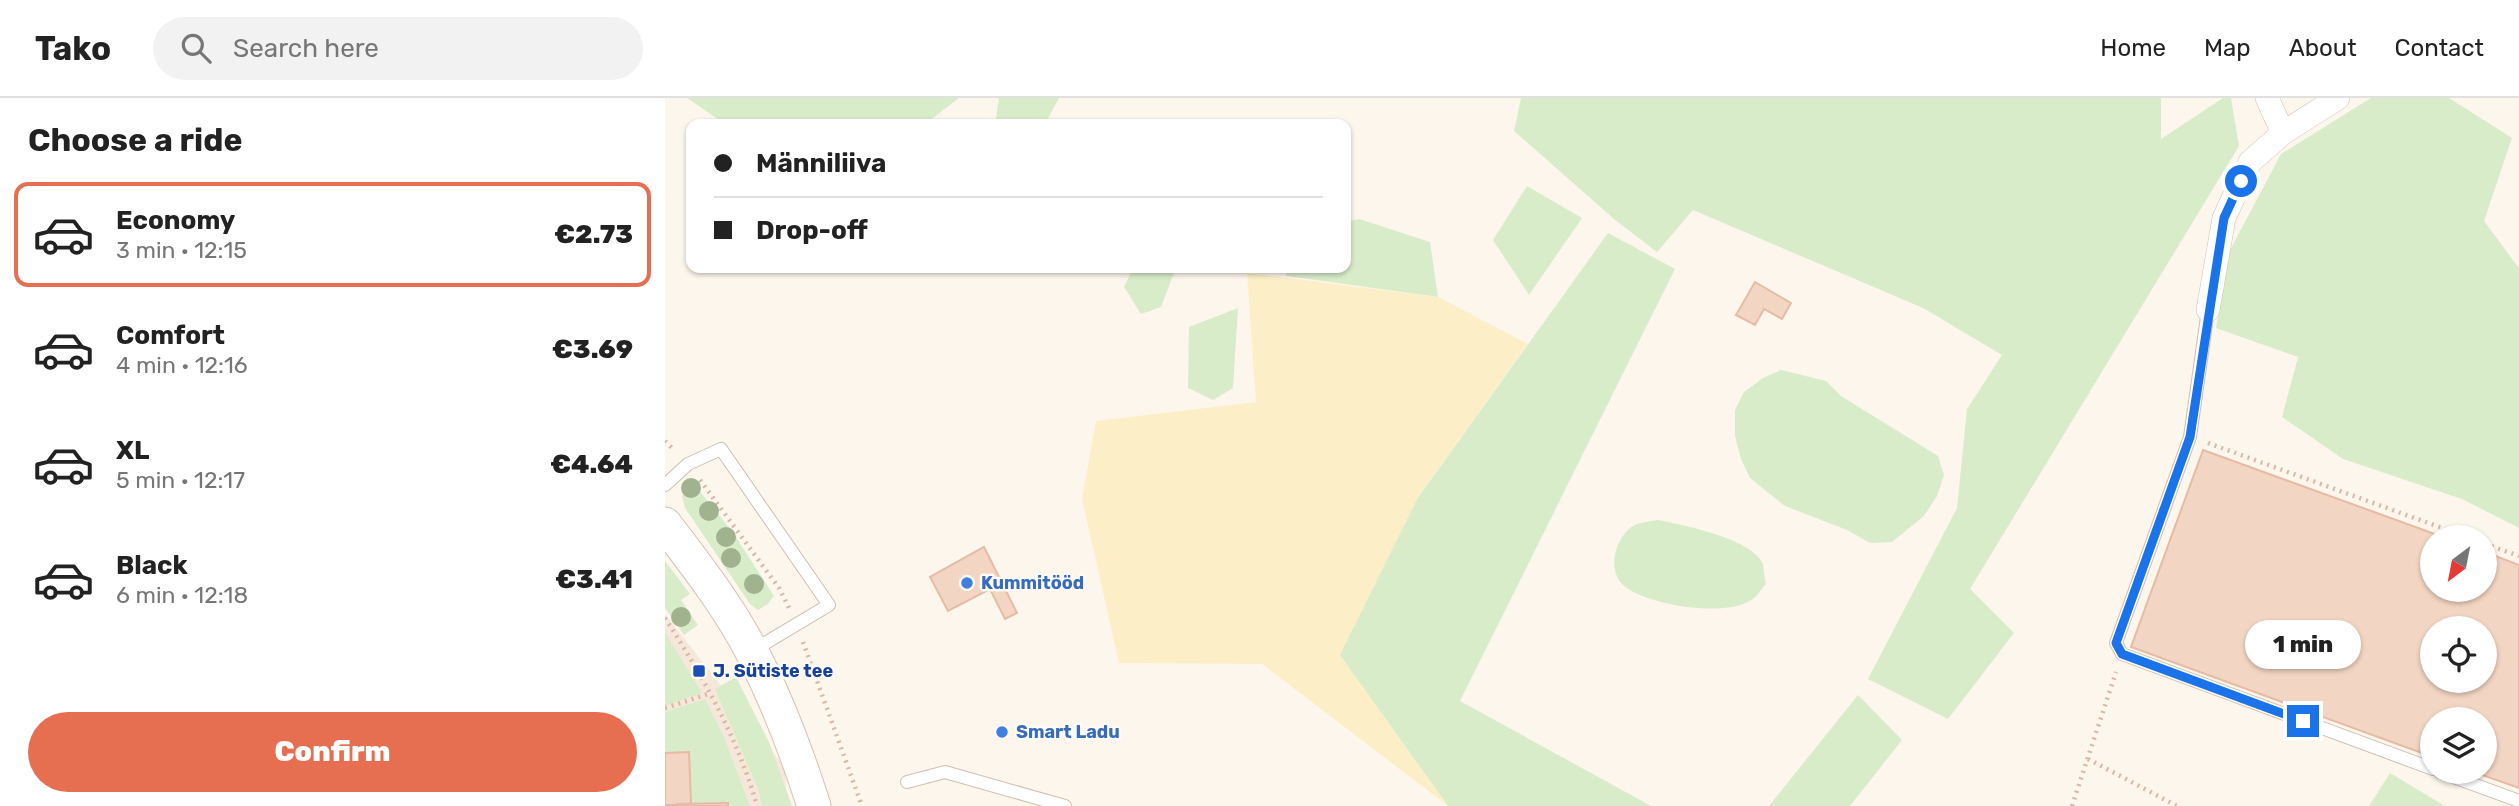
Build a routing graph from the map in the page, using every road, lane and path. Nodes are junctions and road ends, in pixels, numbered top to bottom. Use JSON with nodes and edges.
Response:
{"nodes":[{"id":1,"x":2267,"y":98,"type":"edge"},
{"id":2,"x":2325,"y":102,"type":"edge"},
{"id":3,"x":2283,"y":133,"type":"junction"},
{"id":4,"x":2208,"y":310,"type":"joint"},
{"id":5,"x":2190,"y":437,"type":"junction"},
{"id":6,"x":665,"y":485,"type":"edge"},
{"id":7,"x":665,"y":524,"type":"edge"},
{"id":8,"x":2434,"y":525,"type":"edge"},
{"id":9,"x":2497,"y":548,"type":"edge"},
{"id":10,"x":2519,"y":556,"type":"edge"},
{"id":11,"x":665,"y":618,"type":"edge"},
{"id":12,"x":752,"y":651,"type":"junction"},
{"id":13,"x":2122,"y":654,"type":"junction"},
{"id":14,"x":711,"y":693,"type":"junction"},
{"id":15,"x":665,"y":708,"type":"edge"},
{"id":16,"x":2088,"y":759,"type":"junction"},
{"id":17,"x":2420,"y":764,"type":"edge"},
{"id":18,"x":907,"y":782,"type":"dead end"},
{"id":19,"x":2473,"y":784,"type":"edge"},
{"id":20,"x":2519,"y":801,"type":"edge"},
{"id":21,"x":757,"y":806,"type":"edge"},
{"id":22,"x":814,"y":806,"type":"edge"},
{"id":23,"x":1065,"y":806,"type":"edge"},
{"id":24,"x":2072,"y":806,"type":"edge"},
{"id":25,"x":2177,"y":806,"type":"edge"}],
"edges":[{"from":1,"to":3,"type":"street"},
{"from":2,"to":3,"type":"street"},
{"from":3,"to":4,"type":"street"},
{"from":4,"to":5,"type":"lane"},
{"from":5,"to":8,"type":"path"},
{"from":5,"to":13,"type":"lane"},
{"from":6,"to":12,"type":"lane"},
{"from":7,"to":12,"type":"street"},
{"from":9,"to":10,"type":"path"},
{"from":11,"to":14,"type":"path"},
{"from":12,"to":22,"type":"street"},
{"from":13,"to":16,"type":"path"},
{"from":13,"to":17,"type":"lane"},
{"from":14,"to":15,"type":"path"},
{"from":14,"to":21,"type":"path"},
{"from":16,"to":24,"type":"path"},
{"from":16,"to":25,"type":"path"},
{"from":18,"to":23,"type":"lane"},
{"from":19,"to":20,"type":"lane"}]}
